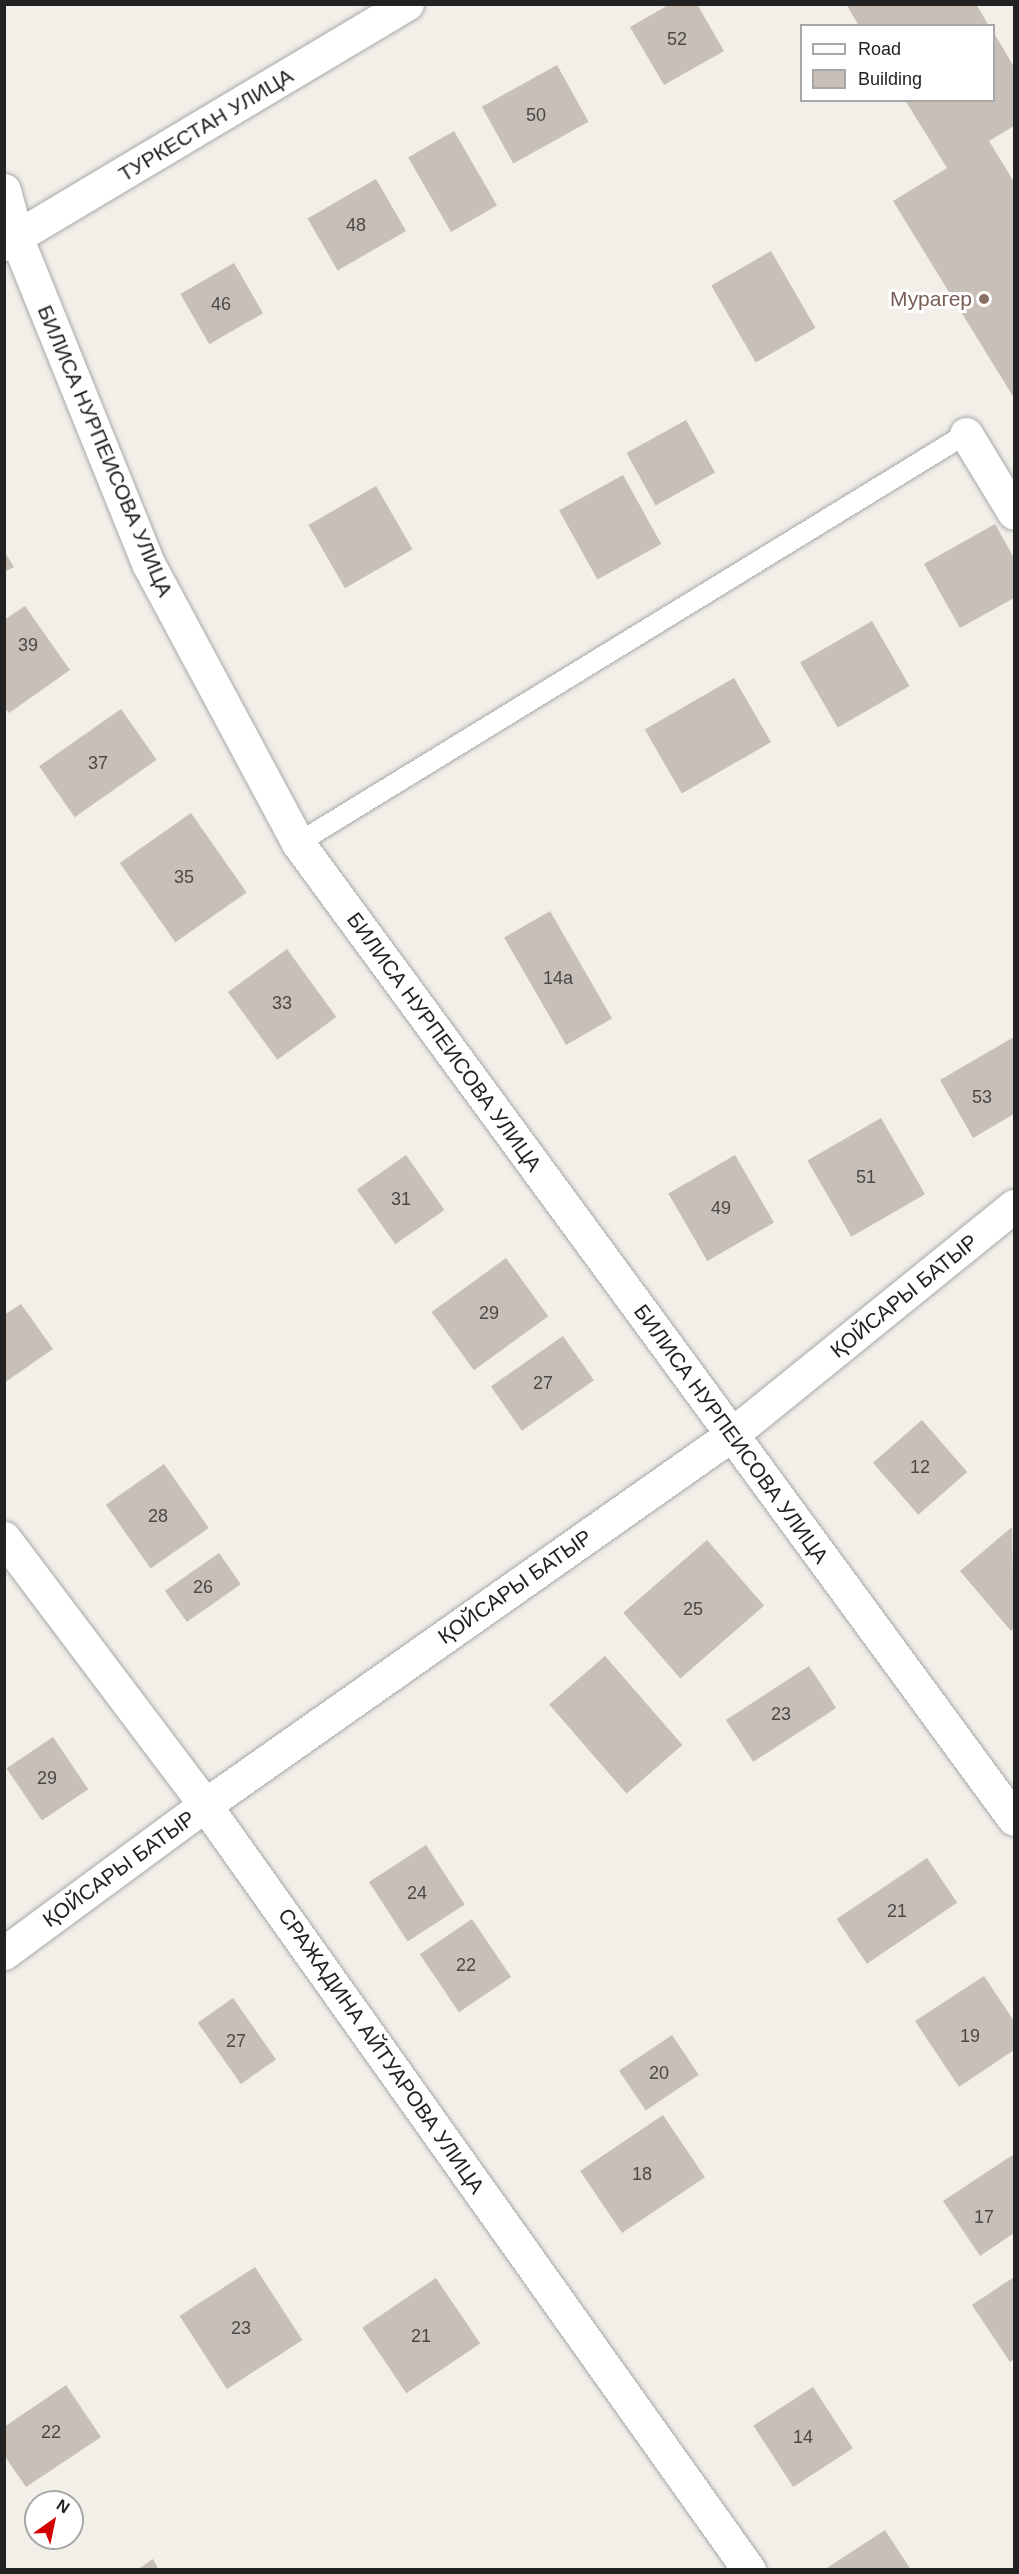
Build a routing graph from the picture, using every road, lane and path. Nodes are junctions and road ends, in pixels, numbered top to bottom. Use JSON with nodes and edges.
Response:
{"nodes":[{"id":1,"x":407,"y":4,"type":"edge"},
{"id":2,"x":4,"y":190,"type":"edge"},
{"id":3,"x":11,"y":241,"type":"edge"},
{"id":4,"x":966,"y":434,"type":"joint"},
{"id":5,"x":1014,"y":513,"type":"edge"},
{"id":6,"x":298,"y":843,"type":"junction"},
{"id":7,"x":1014,"y":1206,"type":"edge"},
{"id":8,"x":731,"y":1435,"type":"junction"},
{"id":9,"x":4,"y":1538,"type":"edge"},
{"id":10,"x":206,"y":1805,"type":"junction"},
{"id":11,"x":1014,"y":1819,"type":"edge"},
{"id":12,"x":4,"y":1953,"type":"edge"},
{"id":13,"x":749,"y":2570,"type":"edge"}],
"edges":[{"from":1,"to":3,"type":"street","name":"ТУРКЕСТАН УЛИЦА"},
{"from":2,"to":3,"type":"street","name":"БИЛИСА НУРПЕИСОВА УЛИЦА"},
{"from":3,"to":6,"type":"street","name":"БИЛИСА НУРПЕИСОВА УЛИЦА"},
{"from":4,"to":5,"type":"street"},
{"from":4,"to":6,"type":"lane"},
{"from":6,"to":8,"type":"street","name":"БИЛИСА НУРПЕИСОВА УЛИЦА"},
{"from":7,"to":8,"type":"street","name":"ҚОЙСАРЫ БАТЫР"},
{"from":8,"to":10,"type":"street","name":"ҚОЙСАРЫ БАТЫР"},
{"from":8,"to":11,"type":"street","name":"БИЛИСА НУРПЕИСОВА УЛИЦА"},
{"from":9,"to":10,"type":"street","name":"СРАЖАДИНА АЙТУАРОВА УЛИЦА"},
{"from":10,"to":12,"type":"street","name":"ҚОЙСАРЫ БАТЫР"},
{"from":10,"to":13,"type":"street","name":"СРАЖАДИНА АЙТУАРОВА УЛИЦА"}]}
